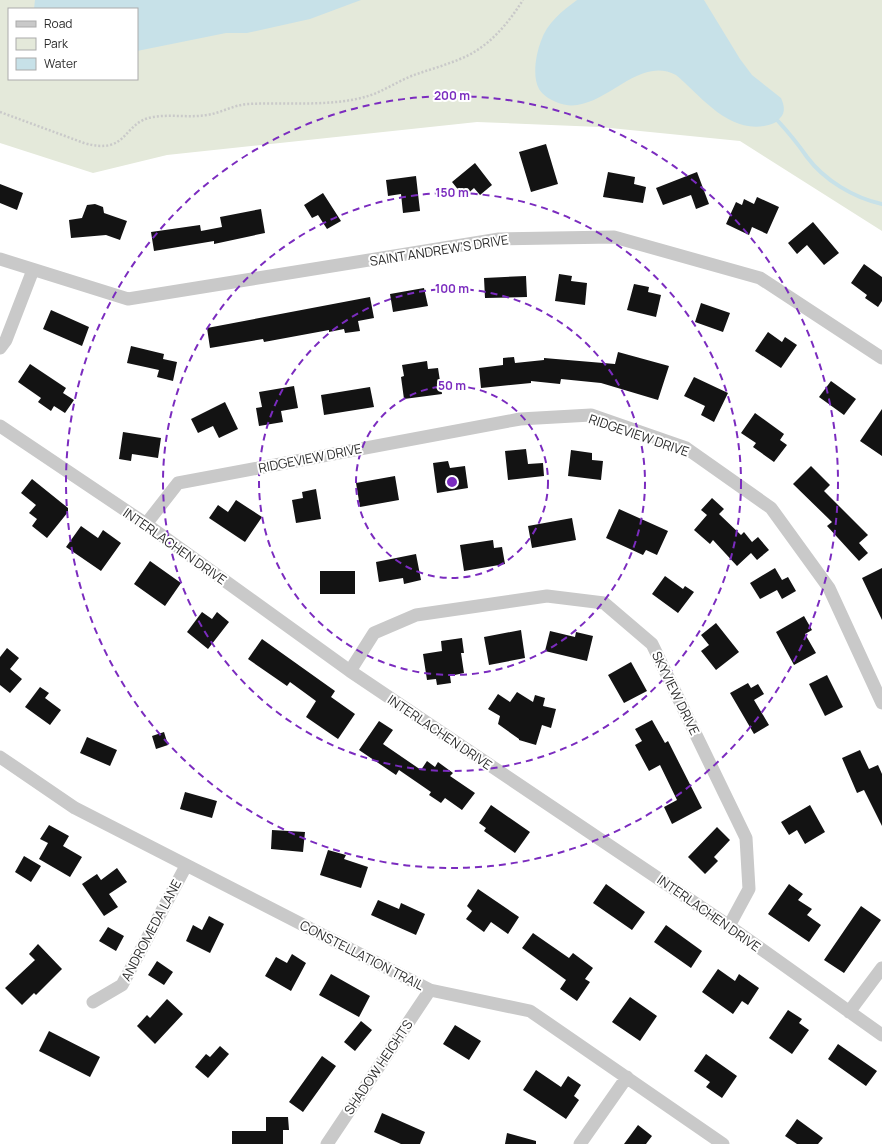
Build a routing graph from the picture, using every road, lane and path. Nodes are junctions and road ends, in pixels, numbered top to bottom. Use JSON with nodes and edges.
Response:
{"nodes":[{"id":1,"x":523,"y":0,"type":"edge"},
{"id":2,"x":0,"y":112,"type":"edge"},
{"id":3,"x":0,"y":259,"type":"edge"},
{"id":4,"x":33,"y":270,"type":"junction"},
{"id":5,"x":0,"y":348,"type":"edge"},
{"id":6,"x":882,"y":358,"type":"edge"},
{"id":7,"x":0,"y":426,"type":"edge"},
{"id":8,"x":146,"y":524,"type":"junction"},
{"id":9,"x":350,"y":671,"type":"junction"},
{"id":10,"x":882,"y":703,"type":"edge"},
{"id":11,"x":0,"y":757,"type":"edge"},
{"id":12,"x":186,"y":866,"type":"junction"},
{"id":13,"x":729,"y":926,"type":"junction"},
{"id":14,"x":882,"y":968,"type":"edge"},
{"id":15,"x":430,"y":990,"type":"junction"},
{"id":16,"x":93,"y":1002,"type":"dead end"},
{"id":17,"x":848,"y":1012,"type":"junction"},
{"id":18,"x":882,"y":1035,"type":"edge"},
{"id":19,"x":627,"y":1077,"type":"junction"},
{"id":20,"x":327,"y":1144,"type":"edge"},
{"id":21,"x":580,"y":1144,"type":"edge"},
{"id":22,"x":723,"y":1144,"type":"edge"}],
"edges":[{"from":1,"to":2,"type":"path"},
{"from":3,"to":4,"type":"street","name":"SAINT ANDREW'S DRIVE"},
{"from":4,"to":5,"type":"street"},
{"from":4,"to":6,"type":"street","name":"SAINT ANDREW'S DRIVE"},
{"from":7,"to":8,"type":"street","name":"INTERLACHEN DRIVE"},
{"from":8,"to":9,"type":"street","name":"INTERLACHEN DRIVE"},
{"from":8,"to":10,"type":"street","name":"RIDGEVIEW DRIVE"},
{"from":9,"to":13,"type":"street","name":"INTERLACHEN DRIVE"},
{"from":9,"to":13,"type":"street","name":"SKYVIEW DRIVE"},
{"from":11,"to":12,"type":"street","name":"CONSTELLATION TRAIL"},
{"from":12,"to":15,"type":"street","name":"CONSTELLATION TRAIL"},
{"from":12,"to":16,"type":"street","name":"ANDROMEDA LANE"},
{"from":13,"to":17,"type":"street","name":"INTERLACHEN DRIVE"},
{"from":14,"to":17,"type":"street"},
{"from":15,"to":19,"type":"street","name":"CONSTELLATION TRAIL"},
{"from":15,"to":20,"type":"street","name":"SHADOW HEIGHTS"},
{"from":17,"to":18,"type":"street","name":"INTERLACHEN DRIVE"},
{"from":19,"to":21,"type":"street"},
{"from":19,"to":22,"type":"street","name":"CONSTELLATION TRAIL"}]}
